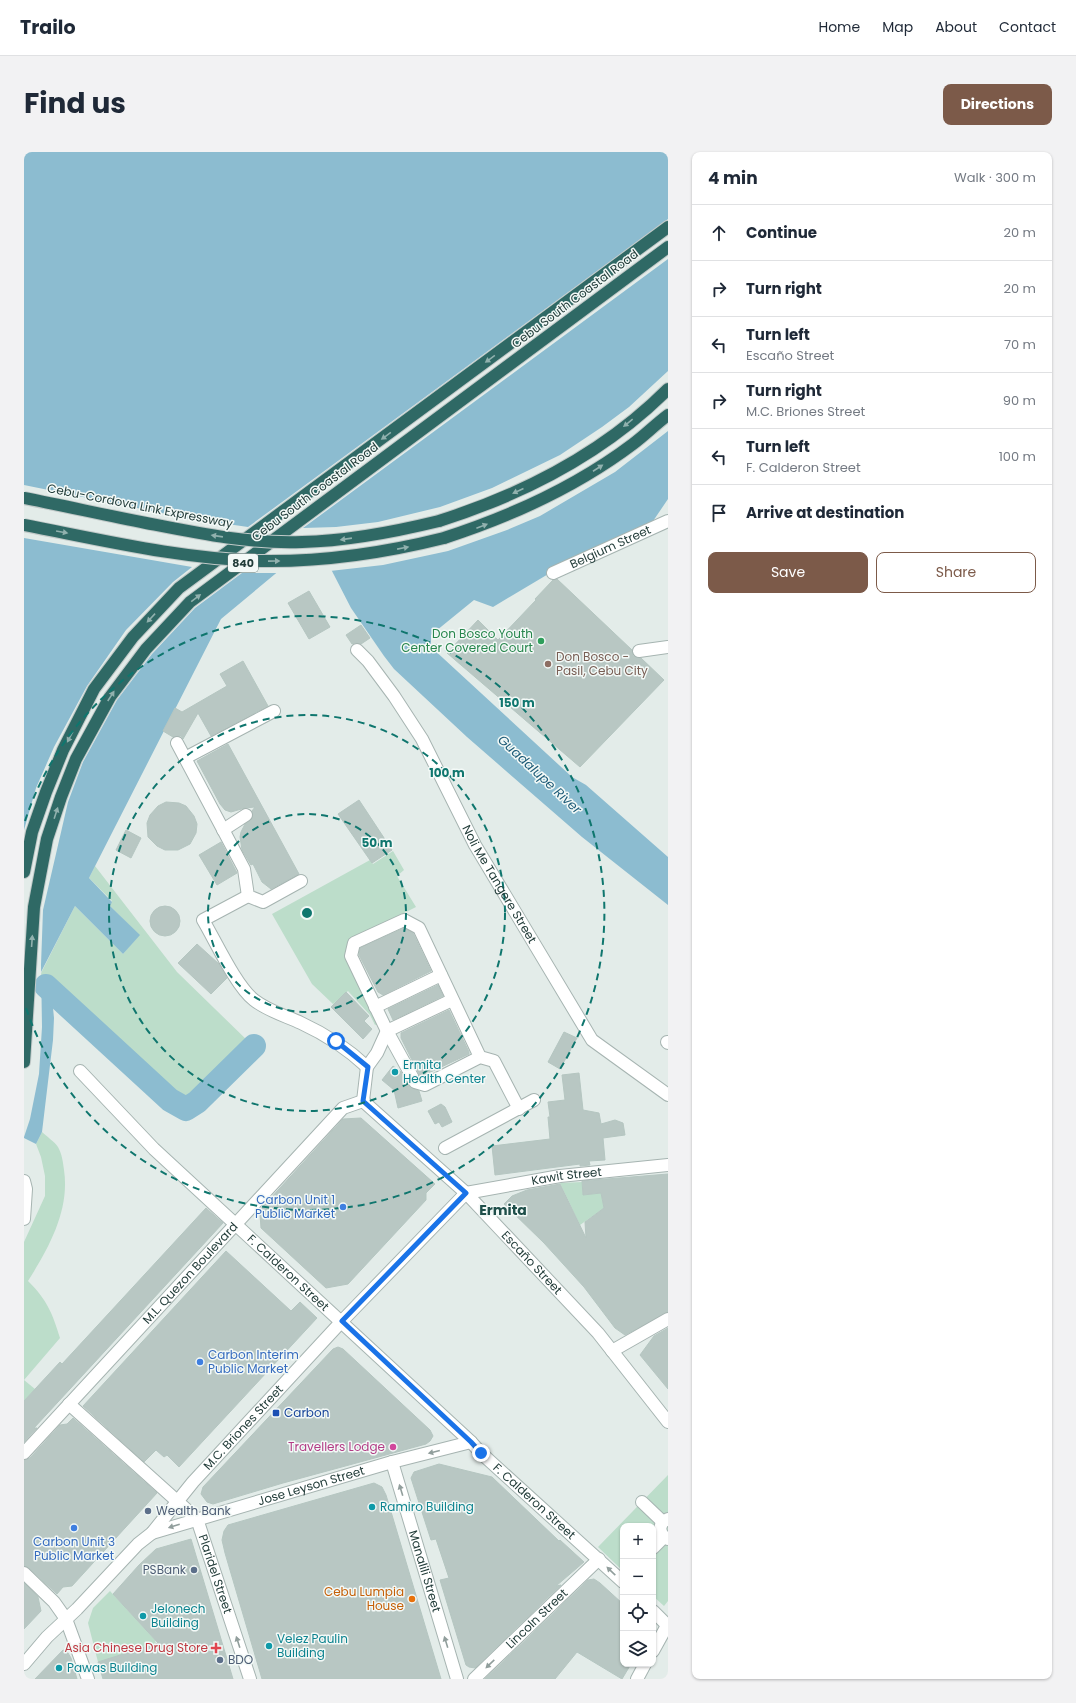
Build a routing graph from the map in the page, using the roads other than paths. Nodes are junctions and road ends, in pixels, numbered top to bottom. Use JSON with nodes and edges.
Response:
{"nodes":[{"id":1,"x":668,"y":227,"type":"edge"},
{"id":2,"x":668,"y":247,"type":"edge"},
{"id":3,"x":668,"y":389,"type":"edge"},
{"id":4,"x":668,"y":414,"type":"edge"},
{"id":5,"x":24,"y":498,"type":"edge"},
{"id":6,"x":668,"y":521,"type":"edge"},
{"id":7,"x":24,"y":525,"type":"edge"},
{"id":8,"x":553,"y":573,"type":"dead end"},
{"id":9,"x":668,"y":647,"type":"edge"},
{"id":10,"x":357,"y":650,"type":"dead end"},
{"id":11,"x":639,"y":651,"type":"dead end"},
{"id":12,"x":274,"y":710,"type":"dead end"},
{"id":13,"x":177,"y":743,"type":"dead end"},
{"id":14,"x":185,"y":758,"type":"junction"},
{"id":15,"x":246,"y":815,"type":"dead end"},
{"id":16,"x":223,"y":830,"type":"junction"},
{"id":17,"x":24,"y":872,"type":"edge"},
{"id":18,"x":301,"y":881,"type":"dead end"},
{"id":19,"x":248,"y":896,"type":"junction"},
{"id":20,"x":440,"y":975,"type":"junction"},
{"id":21,"x":452,"y":1000,"type":"junction"},
{"id":22,"x":376,"y":1007,"type":"junction"},
{"id":23,"x":387,"y":1032,"type":"junction"},
{"id":24,"x":480,"y":1057,"type":"junction"},
{"id":25,"x":24,"y":1062,"type":"edge"},
{"id":26,"x":368,"y":1067,"type":"junction"},
{"id":27,"x":80,"y":1072,"type":"dead end"},
{"id":28,"x":668,"y":1095,"type":"edge"},
{"id":29,"x":534,"y":1100,"type":"dead end"},
{"id":30,"x":363,"y":1101,"type":"junction"},
{"id":31,"x":519,"y":1109,"type":"junction"},
{"id":32,"x":445,"y":1148,"type":"dead end"},
{"id":33,"x":668,"y":1165,"type":"edge"},
{"id":34,"x":24,"y":1181,"type":"edge"},
{"id":35,"x":466,"y":1193,"type":"junction"},
{"id":36,"x":24,"y":1219,"type":"edge"},
{"id":37,"x":235,"y":1224,"type":"junction"},
{"id":38,"x":668,"y":1318,"type":"edge"},
{"id":39,"x":342,"y":1321,"type":"junction"},
{"id":40,"x":612,"y":1350,"type":"junction"},
{"id":41,"x":69,"y":1404,"type":"junction"},
{"id":42,"x":668,"y":1422,"type":"edge"},
{"id":43,"x":471,"y":1442,"type":"junction"},
{"id":44,"x":24,"y":1453,"type":"edge"},
{"id":45,"x":392,"y":1462,"type":"junction"},
{"id":46,"x":177,"y":1500,"type":"junction"},
{"id":47,"x":642,"y":1502,"type":"dead end"},
{"id":48,"x":197,"y":1518,"type":"junction"},
{"id":49,"x":665,"y":1520,"type":"edge"},
{"id":50,"x":152,"y":1533,"type":"junction"},
{"id":51,"x":666,"y":1538,"type":"edge"},
{"id":52,"x":656,"y":1546,"type":"edge"},
{"id":53,"x":599,"y":1559,"type":"junction"},
{"id":54,"x":24,"y":1573,"type":"edge"},
{"id":55,"x":620,"y":1579,"type":"edge"},
{"id":56,"x":656,"y":1614,"type":"edge"},
{"id":57,"x":66,"y":1619,"type":"junction"},
{"id":58,"x":668,"y":1624,"type":"edge"},
{"id":59,"x":656,"y":1646,"type":"edge"},
{"id":60,"x":24,"y":1664,"type":"edge"},
{"id":61,"x":644,"y":1667,"type":"edge"},
{"id":62,"x":88,"y":1679,"type":"edge"},
{"id":63,"x":250,"y":1679,"type":"edge"},
{"id":64,"x":457,"y":1679,"type":"edge"},
{"id":65,"x":474,"y":1679,"type":"edge"},
{"id":66,"x":637,"y":1679,"type":"edge"}],
"edges":[{"from":1,"to":17,"type":"highway","name":"Cebu South Coastal Road","number":"840","one_way":true,"bridge":true},
{"from":25,"to":2,"type":"highway","name":"Cebu South Coastal Road","number":"840","one_way":true,"bridge":true},
{"from":3,"to":5,"type":"highway","name":"Cebu-Cordova Link Expressway","one_way":true,"bridge":true},
{"from":7,"to":4,"type":"highway","one_way":true,"bridge":true},
{"from":6,"to":8,"type":"street","name":"Belgium Street"},
{"from":9,"to":11,"type":"street"},
{"from":10,"to":28,"type":"street","name":"Noli Me Tangere Street"},
{"from":12,"to":14,"type":"street"},
{"from":13,"to":14,"type":"street"},
{"from":14,"to":16,"type":"street"},
{"from":15,"to":16,"type":"street"},
{"from":16,"to":19,"type":"street"},
{"from":18,"to":19,"type":"street"},
{"from":19,"to":26,"type":"street"},
{"from":20,"to":21,"type":"street"},
{"from":20,"to":22,"type":"street"},
{"from":20,"to":22,"type":"street"},
{"from":21,"to":23,"type":"street"},
{"from":21,"to":24,"type":"street"},
{"from":22,"to":23,"type":"street"},
{"from":23,"to":24,"type":"street"},
{"from":23,"to":26,"type":"street"},
{"from":24,"to":31,"type":"street"},
{"from":26,"to":30,"type":"street"},
{"from":27,"to":37,"type":"street","name":"F. Calderon Street"},
{"from":29,"to":31,"type":"street"},
{"from":30,"to":35,"type":"street","name":"Escaño Street"},
{"from":30,"to":37,"type":"street","name":"M.L. Quezon Boulevard"},
{"from":31,"to":32,"type":"street"},
{"from":33,"to":35,"type":"street","name":"Kawit Street"},
{"from":34,"to":36,"type":"street"},
{"from":35,"to":39,"type":"street","name":"M.C. Briones Street"},
{"from":35,"to":40,"type":"street","name":"Escaño Street"},
{"from":37,"to":39,"type":"street","name":"F. Calderon Street"},
{"from":37,"to":41,"type":"street","name":"M.L. Quezon Boulevard"},
{"from":38,"to":40,"type":"street"},
{"from":39,"to":43,"type":"street","name":"F. Calderon Street"},
{"from":39,"to":46,"type":"street","name":"M.C. Briones Street"},
{"from":40,"to":42,"type":"street","name":"Escaño Street"},
{"from":41,"to":44,"type":"street","name":"M.L. Quezon Boulevard"},
{"from":41,"to":46,"type":"street","name":"Plaridel Street"},
{"from":43,"to":45,"type":"street","name":"Jose Leyson Street","one_way":true},
{"from":43,"to":53,"type":"street","name":"F. Calderon Street"},
{"from":45,"to":48,"type":"street","name":"Jose Leyson Street"},
{"from":64,"to":45,"type":"street","name":"Manalili Street","one_way":true},
{"from":46,"to":48,"type":"street","name":"Plaridel Street"},
{"from":46,"to":50,"type":"street","name":"M.C. Briones Street"},
{"from":47,"to":49,"type":"street"},
{"from":48,"to":50,"type":"street","name":"Jose Leyson Street","one_way":true},
{"from":63,"to":48,"type":"street","name":"Plaridel Street","one_way":true},
{"from":49,"to":51,"type":"street"},
{"from":50,"to":57,"type":"street","name":"M.C. Briones Street"},
{"from":51,"to":52,"type":"street"},
{"from":55,"to":53,"type":"street","name":"F. Calderon Street","one_way":true},
{"from":53,"to":65,"type":"street","name":"Lincoln Street","one_way":true},
{"from":54,"to":57,"type":"street"},
{"from":56,"to":58,"type":"street"},
{"from":57,"to":60,"type":"street","name":"M.C. Briones Street"},
{"from":57,"to":62,"type":"street"},
{"from":58,"to":59,"type":"street"},
{"from":61,"to":66,"type":"street"}]}
